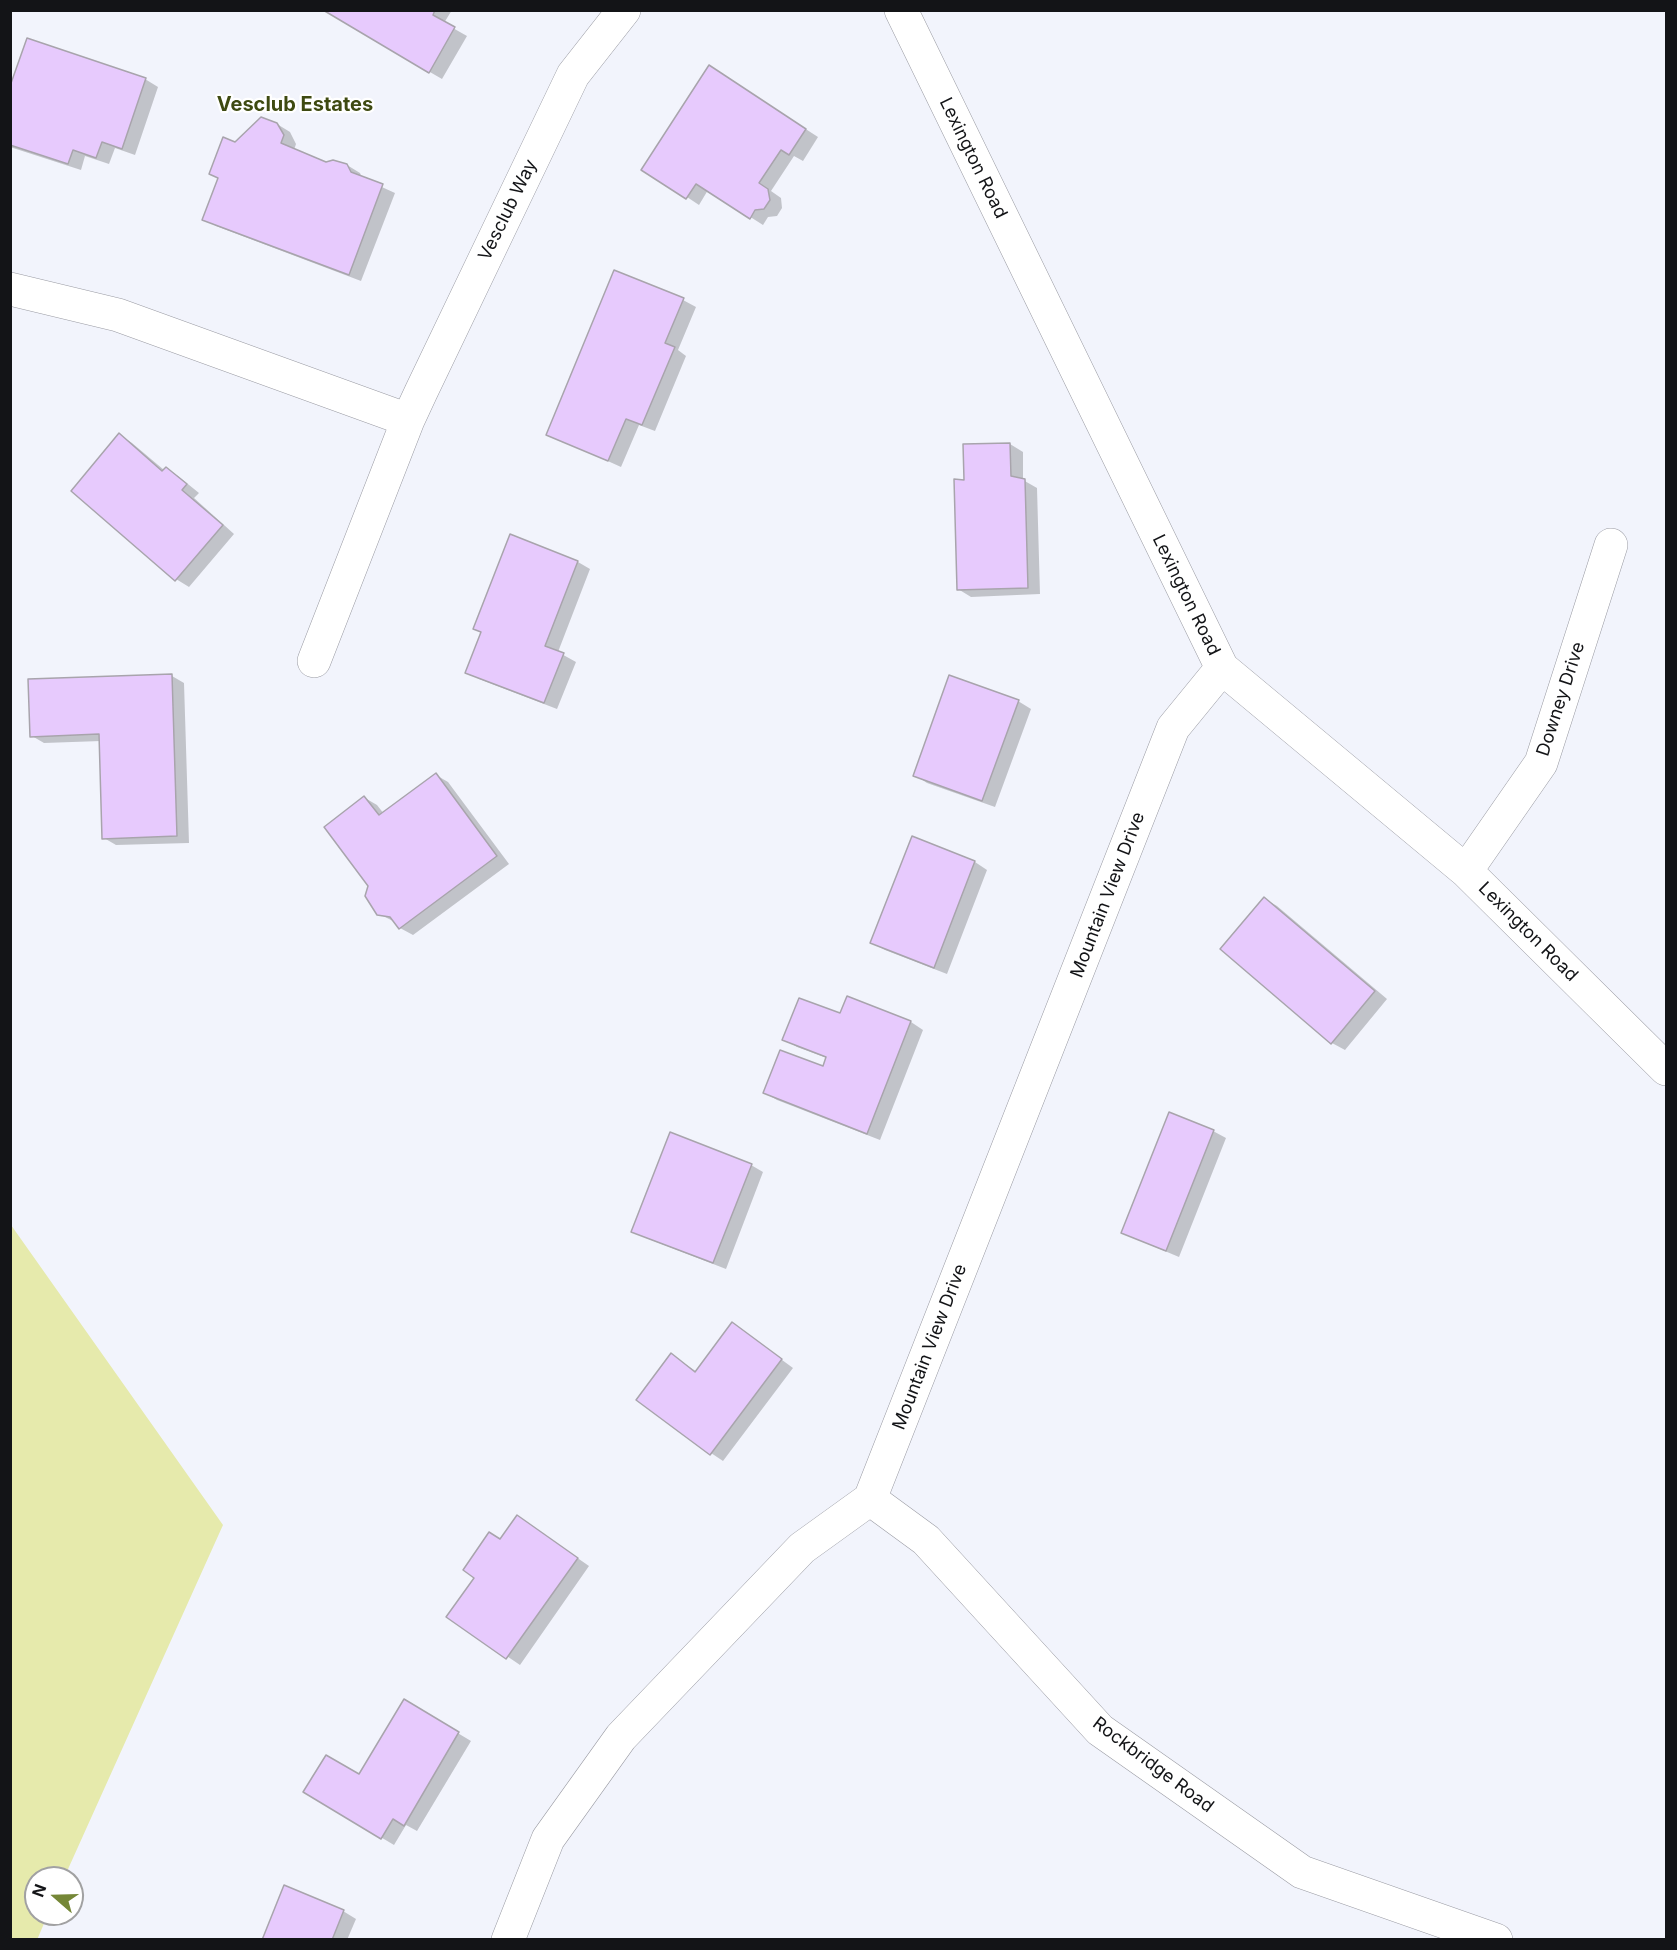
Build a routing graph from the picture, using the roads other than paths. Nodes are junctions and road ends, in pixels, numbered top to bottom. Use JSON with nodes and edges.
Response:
{"nodes":[{"id":1,"x":624,"y":10,"type":"edge"},
{"id":2,"x":901,"y":10,"type":"edge"},
{"id":3,"x":10,"y":290,"type":"edge"},
{"id":4,"x":408,"y":420,"type":"junction"},
{"id":5,"x":1611,"y":545,"type":"dead end"},
{"id":6,"x":314,"y":661,"type":"dead end"},
{"id":7,"x":1221,"y":668,"type":"junction"},
{"id":8,"x":1466,"y":871,"type":"junction"},
{"id":9,"x":1666,"y":1069,"type":"edge"},
{"id":10,"x":870,"y":1499,"type":"junction"},
{"id":11,"x":508,"y":1940,"type":"edge"},
{"id":12,"x":1496,"y":1940,"type":"edge"}],
"edges":[{"from":1,"to":4,"type":"street","name":"Vesclub Way"},
{"from":2,"to":7,"type":"street","name":"Lexington Road"},
{"from":3,"to":4,"type":"street"},
{"from":4,"to":6,"type":"street","name":"Vesclub Way"},
{"from":5,"to":8,"type":"street","name":"Downey Drive"},
{"from":7,"to":8,"type":"street","name":"Lexington Road"},
{"from":7,"to":10,"type":"street","name":"Mountain View Drive"},
{"from":8,"to":9,"type":"street","name":"Lexington Road"},
{"from":10,"to":11,"type":"street"},
{"from":10,"to":12,"type":"street","name":"Rockbridge Road"}]}
